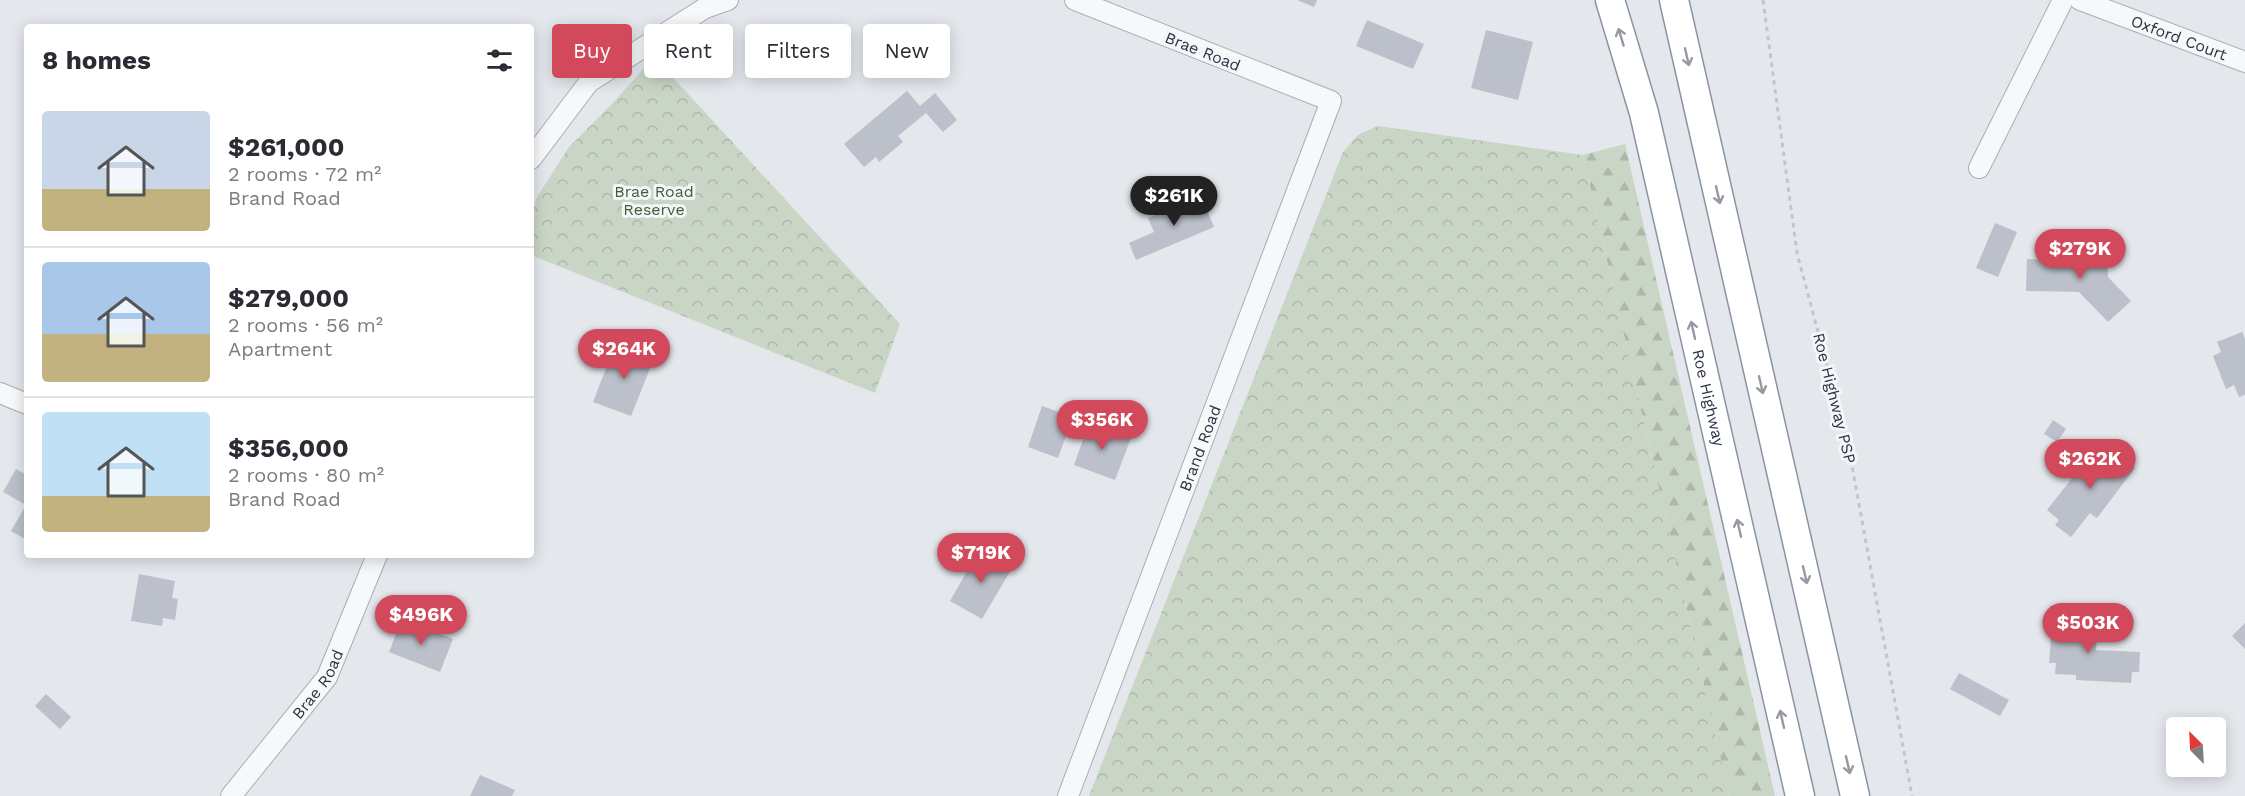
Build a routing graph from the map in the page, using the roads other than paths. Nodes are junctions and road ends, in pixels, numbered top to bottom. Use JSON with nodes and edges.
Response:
{"nodes":[{"id":1,"x":728,"y":0,"type":"edge"},
{"id":2,"x":1075,"y":0,"type":"edge"},
{"id":3,"x":1610,"y":0,"type":"edge"},
{"id":4,"x":1674,"y":0,"type":"edge"},
{"id":5,"x":2063,"y":0,"type":"edge"},
{"id":6,"x":2080,"y":0,"type":"edge"},
{"id":7,"x":2245,"y":62,"type":"edge"},
{"id":8,"x":1331,"y":101,"type":"joint"},
{"id":9,"x":534,"y":155,"type":"edge"},
{"id":10,"x":1979,"y":168,"type":"dead end"},
{"id":11,"x":0,"y":393,"type":"edge"},
{"id":12,"x":24,"y":403,"type":"edge"},
{"id":13,"x":376,"y":558,"type":"edge"},
{"id":14,"x":231,"y":796,"type":"edge"},
{"id":15,"x":1068,"y":796,"type":"edge"},
{"id":16,"x":1800,"y":796,"type":"edge"},
{"id":17,"x":1855,"y":796,"type":"edge"}],
"edges":[{"from":1,"to":9,"type":"street"},
{"from":2,"to":8,"type":"street","name":"Brae Road"},
{"from":16,"to":3,"type":"highway","name":"Roe Highway","one_way":true},
{"from":4,"to":17,"type":"highway","one_way":true},
{"from":5,"to":10,"type":"street"},
{"from":6,"to":7,"type":"street","name":"Oxford Court"},
{"from":8,"to":15,"type":"street","name":"Brand Road"},
{"from":11,"to":12,"type":"street"},
{"from":13,"to":14,"type":"street","name":"Brae Road"}]}
